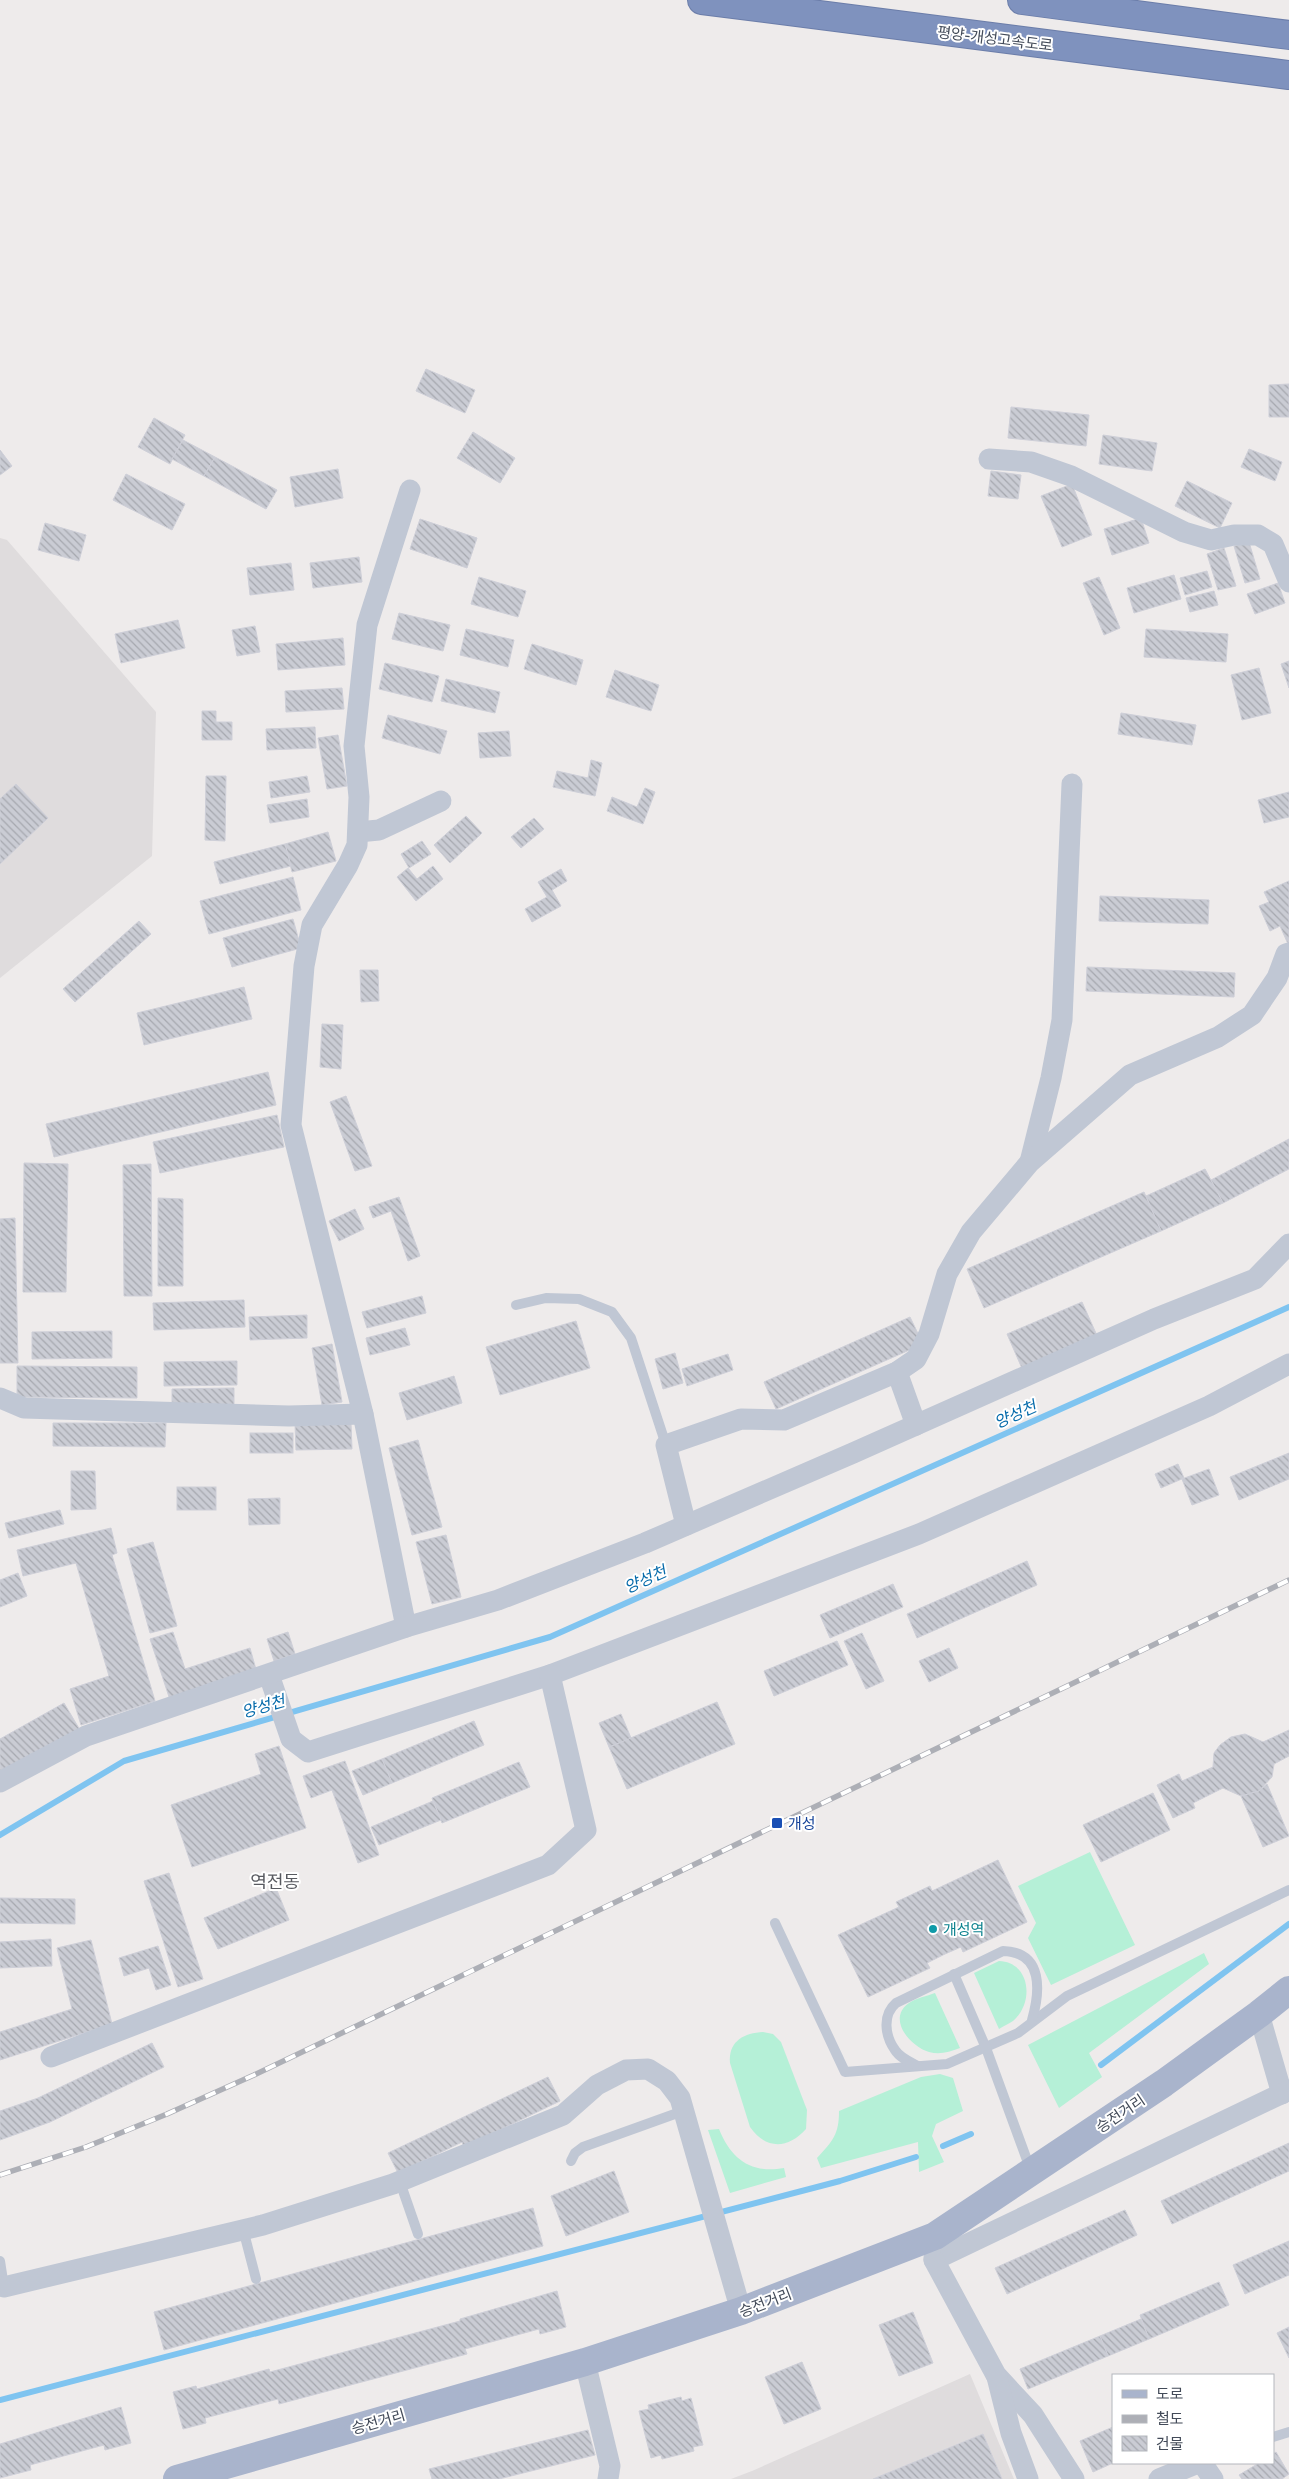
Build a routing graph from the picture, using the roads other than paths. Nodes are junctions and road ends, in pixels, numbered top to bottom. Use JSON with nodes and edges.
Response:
{"nodes":[{"id":1,"x":702,"y":0,"type":"edge"},
{"id":2,"x":1022,"y":0,"type":"edge"},
{"id":3,"x":1289,"y":35,"type":"edge"},
{"id":4,"x":1289,"y":75,"type":"edge"},
{"id":5,"x":989,"y":459,"type":"dead end"},
{"id":6,"x":410,"y":490,"type":"dead end"},
{"id":7,"x":1289,"y":582,"type":"edge"},
{"id":8,"x":1072,"y":784,"type":"dead end"},
{"id":9,"x":441,"y":801,"type":"dead end"},
{"id":10,"x":358,"y":832,"type":"junction"},
{"id":11,"x":1289,"y":953,"type":"edge"},
{"id":12,"x":1030,"y":1162,"type":"junction"},
{"id":13,"x":1289,"y":1244,"type":"edge"},
{"id":14,"x":516,"y":1305,"type":"dead end"},
{"id":15,"x":1289,"y":1364,"type":"edge"},
{"id":16,"x":897,"y":1372,"type":"junction"},
{"id":17,"x":0,"y":1398,"type":"edge"},
{"id":18,"x":363,"y":1414,"type":"junction"},
{"id":19,"x":916,"y":1425,"type":"junction"},
{"id":20,"x":666,"y":1445,"type":"junction"},
{"id":21,"x":686,"y":1525,"type":"junction"},
{"id":22,"x":406,"y":1627,"type":"junction"},
{"id":23,"x":550,"y":1675,"type":"junction"},
{"id":24,"x":272,"y":1684,"type":"junction"},
{"id":25,"x":0,"y":1782,"type":"edge"},
{"id":26,"x":1289,"y":1890,"type":"edge"},
{"id":27,"x":775,"y":1923,"type":"dead end"},
{"id":28,"x":954,"y":1974,"type":"junction"},
{"id":29,"x":1289,"y":1990,"type":"edge"},
{"id":30,"x":1259,"y":2014,"type":"junction"},
{"id":31,"x":1032,"y":2020,"type":"junction"},
{"id":32,"x":986,"y":2048,"type":"junction"},
{"id":33,"x":51,"y":2057,"type":"dead end"},
{"id":34,"x":918,"y":2066,"type":"junction"},
{"id":35,"x":1285,"y":2092,"type":"edge"},
{"id":36,"x":683,"y":2110,"type":"junction"},
{"id":37,"x":571,"y":2161,"type":"dead end"},
{"id":38,"x":1031,"y":2172,"type":"junction"},
{"id":39,"x":400,"y":2182,"type":"junction"},
{"id":40,"x":243,"y":2229,"type":"junction"},
{"id":41,"x":418,"y":2234,"type":"dead end"},
{"id":42,"x":934,"y":2248,"type":"junction"},
{"id":43,"x":0,"y":2261,"type":"edge"},
{"id":44,"x":256,"y":2279,"type":"dead end"},
{"id":45,"x":2,"y":2287,"type":"edge"},
{"id":46,"x":741,"y":2311,"type":"junction"},
{"id":47,"x":585,"y":2362,"type":"junction"},
{"id":48,"x":996,"y":2375,"type":"junction"},
{"id":49,"x":1289,"y":2432,"type":"edge"},
{"id":50,"x":1274,"y":2437,"type":"edge"},
{"id":51,"x":1196,"y":2464,"type":"edge"},
{"id":52,"x":1203,"y":2464,"type":"edge"},
{"id":53,"x":177,"y":2479,"type":"edge"},
{"id":54,"x":608,"y":2479,"type":"edge"},
{"id":55,"x":1028,"y":2479,"type":"edge"},
{"id":56,"x":1074,"y":2479,"type":"edge"},
{"id":57,"x":1160,"y":2479,"type":"edge"},
{"id":58,"x":1213,"y":2479,"type":"edge"}],
"edges":[{"from":1,"to":4,"type":"highway","name":"평양-개성고속도로"},
{"from":2,"to":3,"type":"highway"},
{"from":5,"to":7,"type":"street"},
{"from":6,"to":10,"type":"street"},
{"from":8,"to":12,"type":"street"},
{"from":9,"to":10,"type":"street"},
{"from":10,"to":18,"type":"street"},
{"from":11,"to":12,"type":"street"},
{"from":12,"to":16,"type":"street"},
{"from":13,"to":19,"type":"street"},
{"from":14,"to":20,"type":"lane"},
{"from":15,"to":23,"type":"street"},
{"from":16,"to":19,"type":"street"},
{"from":16,"to":20,"type":"street"},
{"from":17,"to":18,"type":"street"},
{"from":18,"to":22,"type":"street"},
{"from":19,"to":21,"type":"street"},
{"from":20,"to":21,"type":"street"},
{"from":21,"to":22,"type":"street"},
{"from":22,"to":24,"type":"street"},
{"from":23,"to":24,"type":"street"},
{"from":23,"to":33,"type":"street"},
{"from":24,"to":25,"type":"street"},
{"from":26,"to":31,"type":"lane"},
{"from":27,"to":34,"type":"lane"},
{"from":28,"to":31,"type":"lane"},
{"from":28,"to":32,"type":"lane"},
{"from":28,"to":34,"type":"lane"},
{"from":29,"to":30,"type":"main road","name":"승전거리"},
{"from":30,"to":35,"type":"street"},
{"from":30,"to":38,"type":"main road","name":"승전거리"},
{"from":31,"to":32,"type":"lane"},
{"from":32,"to":34,"type":"lane"},
{"from":32,"to":38,"type":"lane"},
{"from":35,"to":42,"type":"street"},
{"from":36,"to":37,"type":"lane"},
{"from":36,"to":39,"type":"street"},
{"from":36,"to":46,"type":"street"},
{"from":38,"to":42,"type":"main road","name":"승전거리"},
{"from":39,"to":40,"type":"street"},
{"from":39,"to":41,"type":"lane"},
{"from":40,"to":44,"type":"lane"},
{"from":40,"to":45,"type":"street"},
{"from":42,"to":46,"type":"main road","name":"승전거리"},
{"from":42,"to":48,"type":"street"},
{"from":43,"to":45,"type":"lane"},
{"from":46,"to":47,"type":"main road","name":"승전거리"},
{"from":47,"to":53,"type":"main road","name":"승전거리"},
{"from":47,"to":54,"type":"street"},
{"from":48,"to":55,"type":"street"},
{"from":48,"to":56,"type":"street"},
{"from":49,"to":50,"type":"lane"},
{"from":51,"to":57,"type":"street"},
{"from":52,"to":58,"type":"street"}]}
